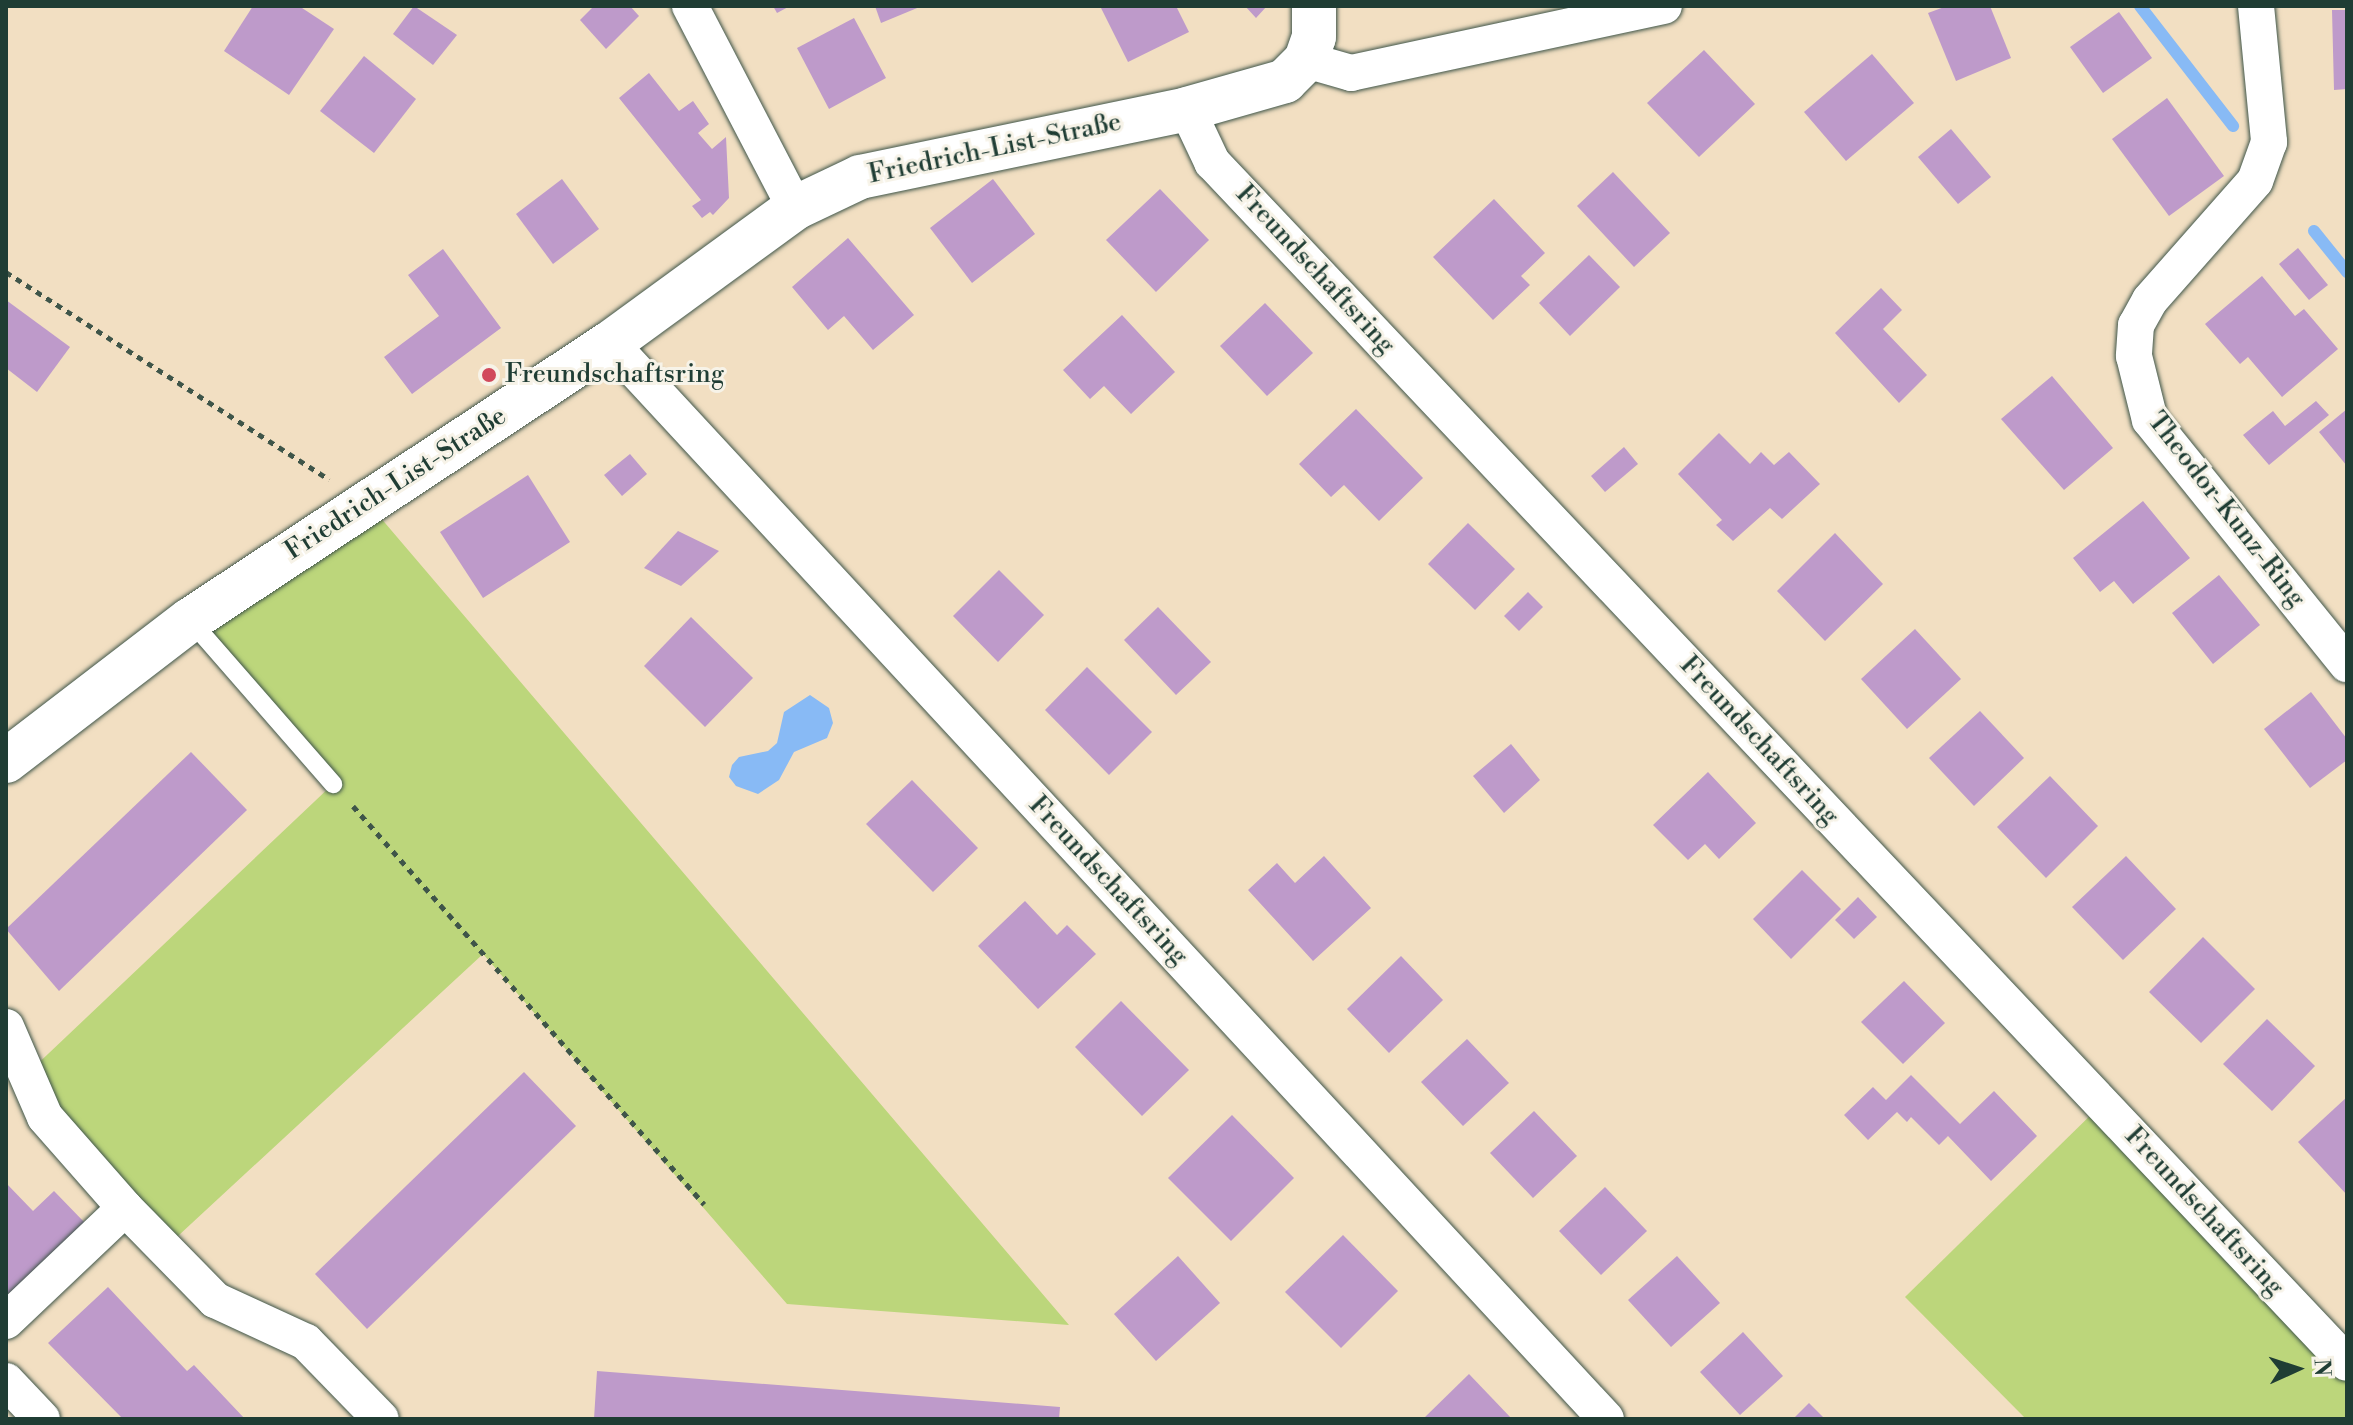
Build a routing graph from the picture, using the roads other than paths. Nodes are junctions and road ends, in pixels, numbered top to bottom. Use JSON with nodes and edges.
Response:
{"nodes":[{"id":1,"x":690,"y":6,"type":"edge"},
{"id":2,"x":1314,"y":6,"type":"edge"},
{"id":3,"x":1664,"y":6,"type":"edge"},
{"id":4,"x":2256,"y":6,"type":"edge"},
{"id":5,"x":1306,"y":60,"type":"junction"},
{"id":6,"x":1187,"y":109,"type":"junction"},
{"id":7,"x":795,"y":208,"type":"junction"},
{"id":8,"x":610,"y":343,"type":"junction"},
{"id":9,"x":190,"y":620,"type":"junction"},
{"id":10,"x":2347,"y":664,"type":"edge"},
{"id":11,"x":6,"y":761,"type":"edge"},
{"id":12,"x":333,"y":784,"type":"road end"},
{"id":13,"x":6,"y":1027,"type":"edge"},
{"id":14,"x":125,"y":1208,"type":"junction"},
{"id":15,"x":6,"y":1321,"type":"edge"},
{"id":16,"x":2347,"y":1363,"type":"edge"},
{"id":17,"x":6,"y":1381,"type":"edge"},
{"id":18,"x":42,"y":1419,"type":"edge"},
{"id":19,"x":381,"y":1419,"type":"edge"},
{"id":20,"x":1606,"y":1419,"type":"edge"}],
"edges":[{"from":1,"to":7,"type":"street"},
{"from":2,"to":5,"type":"street"},
{"from":3,"to":5,"type":"street"},
{"from":4,"to":10,"type":"street","name":"Theodor-Kunz-Ring"},
{"from":5,"to":6,"type":"street","name":"Friedrich-List-Straße"},
{"from":6,"to":7,"type":"street","name":"Friedrich-List-Straße"},
{"from":6,"to":16,"type":"street","name":"Freundschaftsring"},
{"from":7,"to":8,"type":"street","name":"Friedrich-List-Straße"},
{"from":8,"to":9,"type":"street","name":"Friedrich-List-Straße"},
{"from":8,"to":20,"type":"street","name":"Freundschaftsring"},
{"from":9,"to":11,"type":"street","name":"Friedrich-List-Straße"},
{"from":9,"to":12,"type":"lane"},
{"from":13,"to":14,"type":"street"},
{"from":14,"to":15,"type":"street"},
{"from":14,"to":19,"type":"street"},
{"from":17,"to":18,"type":"street"}]}
